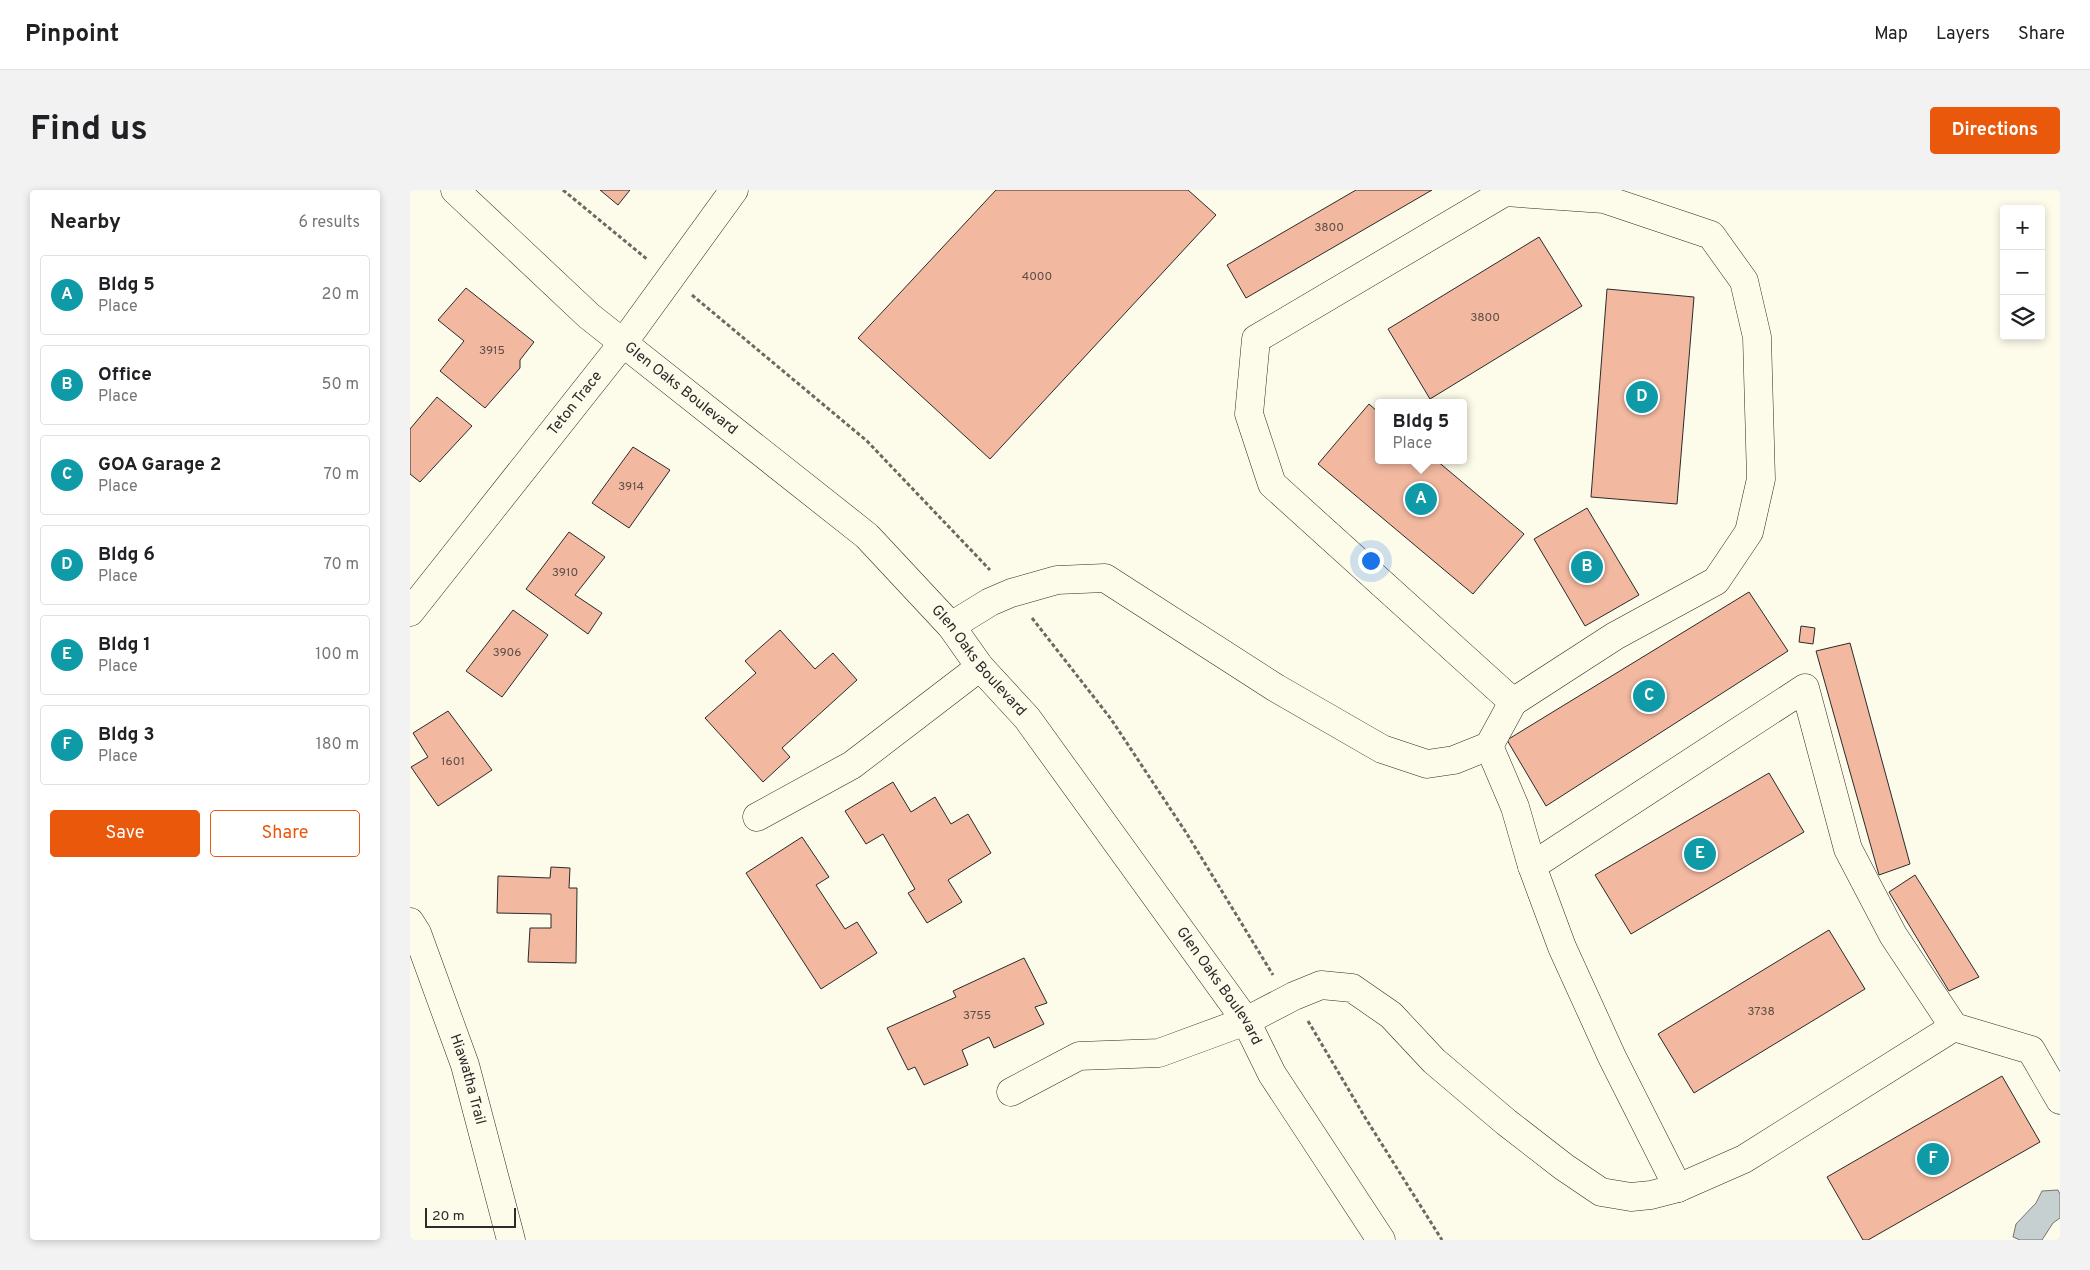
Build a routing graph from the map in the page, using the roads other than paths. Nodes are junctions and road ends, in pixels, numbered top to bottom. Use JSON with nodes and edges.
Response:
{"nodes":[{"id":1,"x":455,"y":190,"type":"edge"},
{"id":2,"x":734,"y":190,"type":"edge"},
{"id":3,"x":623,"y":343,"type":"junction"},
{"id":4,"x":410,"y":612,"type":"edge"},
{"id":5,"x":951,"y":626,"type":"junction"},
{"id":6,"x":980,"y":667,"type":"junction"},
{"id":7,"x":1513,"y":702,"type":"junction"},
{"id":8,"x":1489,"y":746,"type":"junction"},
{"id":9,"x":758,"y":817,"type":"dead end"},
{"id":10,"x":1532,"y":866,"type":"junction"},
{"id":11,"x":410,"y":922,"type":"edge"},
{"id":12,"x":1246,"y":1021,"type":"junction"},
{"id":13,"x":1954,"y":1027,"type":"junction"},
{"id":14,"x":1011,"y":1092,"type":"dead end"},
{"id":15,"x":2060,"y":1100,"type":"edge"},
{"id":16,"x":1678,"y":1188,"type":"junction"},
{"id":17,"x":511,"y":1240,"type":"edge"},
{"id":18,"x":1381,"y":1240,"type":"edge"}],
"edges":[{"from":1,"to":3,"type":"main road","name":"Glen Oaks Boulevard"},
{"from":2,"to":3,"type":"main road","name":"Teton Trace"},
{"from":3,"to":4,"type":"main road","name":"Teton Trace"},
{"from":3,"to":5,"type":"main road","name":"Glen Oaks Boulevard"},
{"from":5,"to":6,"type":"main road","name":"Glen Oaks Boulevard"},
{"from":5,"to":8,"type":"main road"},
{"from":6,"to":9,"type":"main road"},
{"from":6,"to":12,"type":"main road","name":"Glen Oaks Boulevard"},
{"from":7,"to":7,"type":"main road"},
{"from":7,"to":8,"type":"main road"},
{"from":8,"to":10,"type":"main road"},
{"from":10,"to":13,"type":"main road"},
{"from":10,"to":16,"type":"main road"},
{"from":11,"to":17,"type":"main road","name":"Hiawatha Trail"},
{"from":12,"to":14,"type":"main road"},
{"from":12,"to":16,"type":"main road"},
{"from":12,"to":18,"type":"main road","name":"Glen Oaks Boulevard"},
{"from":13,"to":15,"type":"main road"},
{"from":13,"to":16,"type":"main road"}]}
